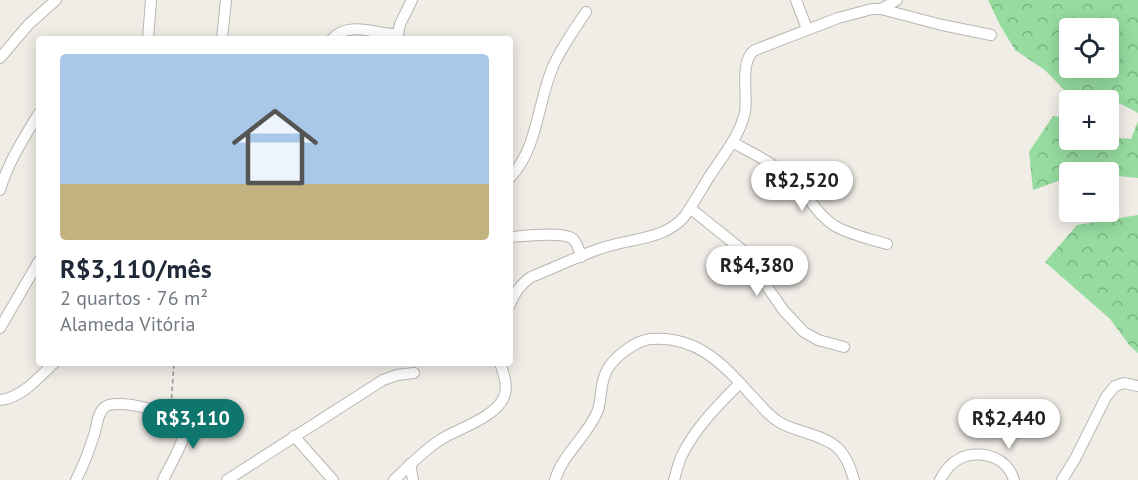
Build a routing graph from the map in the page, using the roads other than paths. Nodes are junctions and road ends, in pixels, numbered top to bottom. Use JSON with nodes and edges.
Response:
{"nodes":[{"id":1,"x":56,"y":0,"type":"edge"},
{"id":2,"x":151,"y":0,"type":"edge"},
{"id":3,"x":226,"y":0,"type":"edge"},
{"id":4,"x":412,"y":0,"type":"edge"},
{"id":5,"x":796,"y":0,"type":"edge"},
{"id":6,"x":897,"y":0,"type":"edge"},
{"id":7,"x":875,"y":6,"type":"edge"},
{"id":8,"x":586,"y":12,"type":"dead end"},
{"id":9,"x":807,"y":29,"type":"junction"},
{"id":10,"x":991,"y":35,"type":"dead end"},
{"id":11,"x":148,"y":36,"type":"edge"},
{"id":12,"x":222,"y":36,"type":"edge"},
{"id":13,"x":334,"y":36,"type":"edge"},
{"id":14,"x":399,"y":36,"type":"edge"},
{"id":15,"x":0,"y":58,"type":"edge"},
{"id":16,"x":36,"y":118,"type":"edge"},
{"id":17,"x":732,"y":142,"type":"junction"},
{"id":18,"x":513,"y":174,"type":"edge"},
{"id":19,"x":0,"y":190,"type":"edge"},
{"id":20,"x":690,"y":208,"type":"junction"},
{"id":21,"x":513,"y":237,"type":"edge"},
{"id":22,"x":887,"y":244,"type":"dead end"},
{"id":23,"x":581,"y":257,"type":"junction"},
{"id":24,"x":36,"y":266,"type":"edge"},
{"id":25,"x":513,"y":300,"type":"edge"},
{"id":26,"x":0,"y":328,"type":"edge"},
{"id":27,"x":844,"y":347,"type":"dead end"},
{"id":28,"x":51,"y":366,"type":"edge"},
{"id":29,"x":501,"y":366,"type":"edge"},
{"id":30,"x":414,"y":373,"type":"dead end"},
{"id":31,"x":740,"y":383,"type":"junction"},
{"id":32,"x":1138,"y":386,"type":"edge"},
{"id":33,"x":0,"y":400,"type":"edge"},
{"id":34,"x":294,"y":436,"type":"junction"},
{"id":35,"x":410,"y":464,"type":"junction"},
{"id":36,"x":231,"y":479,"type":"edge"},
{"id":37,"x":76,"y":480,"type":"edge"},
{"id":38,"x":163,"y":480,"type":"edge"},
{"id":39,"x":333,"y":480,"type":"edge"},
{"id":40,"x":394,"y":480,"type":"edge"},
{"id":41,"x":413,"y":480,"type":"edge"},
{"id":42,"x":555,"y":480,"type":"edge"},
{"id":43,"x":674,"y":480,"type":"edge"},
{"id":44,"x":854,"y":480,"type":"edge"},
{"id":45,"x":940,"y":480,"type":"edge"},
{"id":46,"x":1014,"y":480,"type":"edge"},
{"id":47,"x":1062,"y":480,"type":"edge"}],
"edges":[{"from":1,"to":15,"type":"street"},
{"from":2,"to":11,"type":"street"},
{"from":3,"to":12,"type":"street"},
{"from":4,"to":14,"type":"street"},
{"from":5,"to":9,"type":"street"},
{"from":6,"to":7,"type":"street"},
{"from":7,"to":9,"type":"street"},
{"from":7,"to":10,"type":"street"},
{"from":8,"to":18,"type":"street"},
{"from":9,"to":17,"type":"street"},
{"from":13,"to":14,"type":"street"},
{"from":16,"to":19,"type":"street"},
{"from":17,"to":20,"type":"street"},
{"from":17,"to":22,"type":"street"},
{"from":20,"to":23,"type":"street"},
{"from":20,"to":27,"type":"street"},
{"from":21,"to":23,"type":"street"},
{"from":23,"to":25,"type":"street"},
{"from":24,"to":26,"type":"street"},
{"from":28,"to":33,"type":"street"},
{"from":29,"to":35,"type":"street"},
{"from":30,"to":34,"type":"street"},
{"from":31,"to":42,"type":"street"},
{"from":31,"to":43,"type":"street"},
{"from":31,"to":44,"type":"street"},
{"from":32,"to":47,"type":"street"},
{"from":34,"to":36,"type":"street"},
{"from":34,"to":39,"type":"street"},
{"from":35,"to":40,"type":"street"},
{"from":35,"to":41,"type":"street"},
{"from":37,"to":38,"type":"street"},
{"from":45,"to":46,"type":"street"}]}
